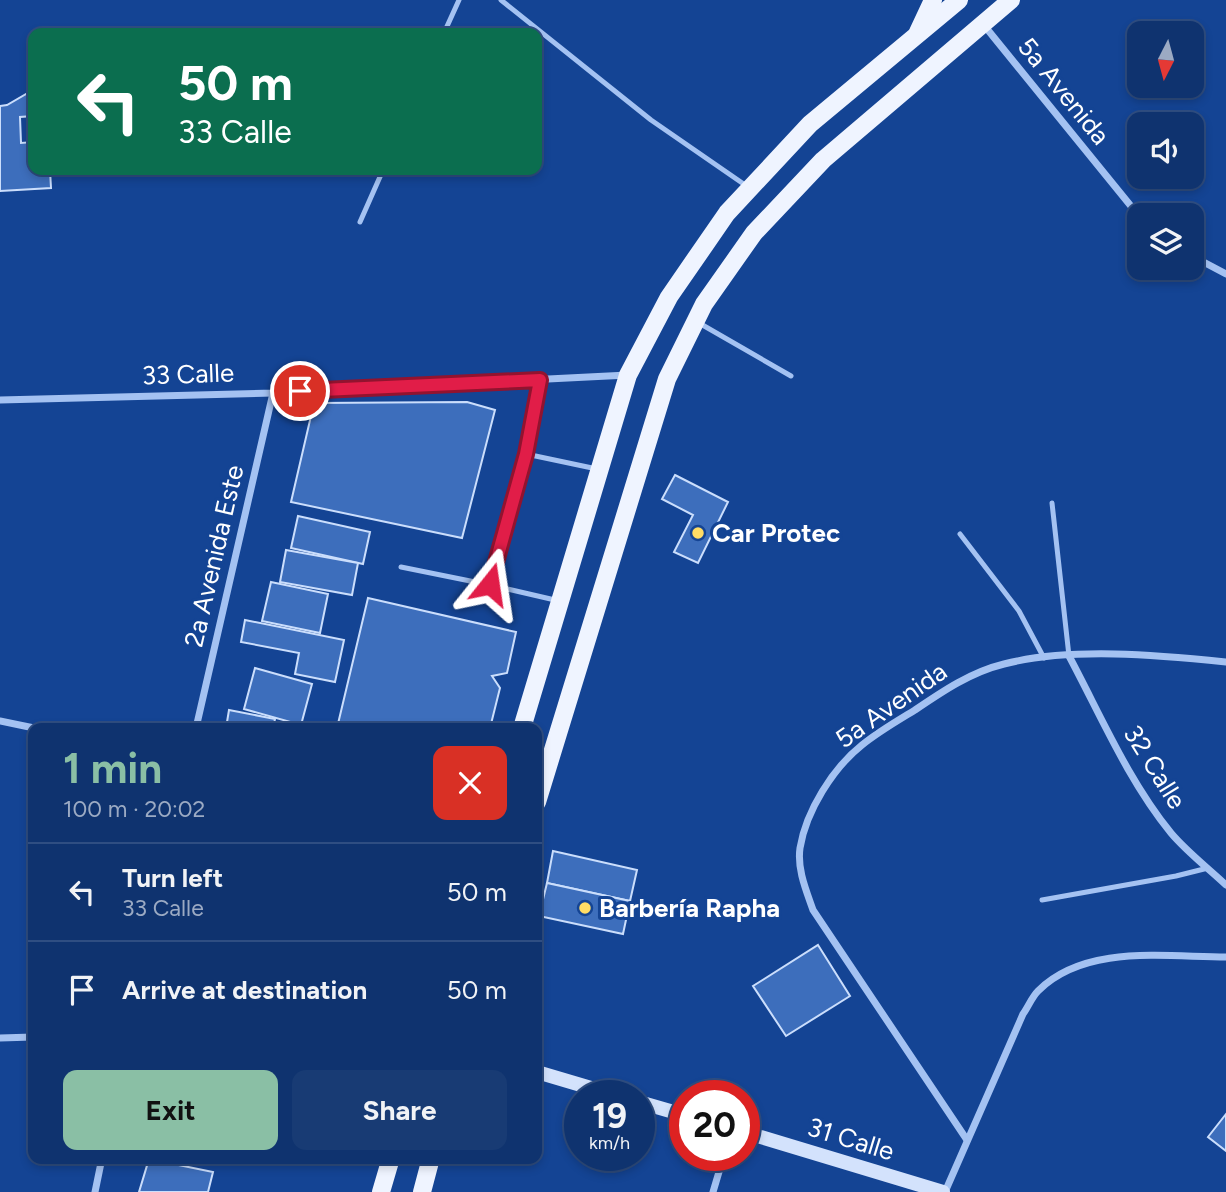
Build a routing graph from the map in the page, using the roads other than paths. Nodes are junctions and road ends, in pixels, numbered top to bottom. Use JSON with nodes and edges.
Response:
{"nodes":[{"id":1,"x":459,"y":0,"type":"edge"},
{"id":2,"x":501,"y":0,"type":"edge"},
{"id":3,"x":933,"y":0,"type":"edge"},
{"id":4,"x":959,"y":0,"type":"edge"},
{"id":5,"x":1011,"y":0,"type":"edge"},
{"id":6,"x":982,"y":23,"type":"junction"},
{"id":7,"x":446,"y":28,"type":"edge"},
{"id":8,"x":536,"y":28,"type":"edge"},
{"id":9,"x":542,"y":33,"type":"edge"},
{"id":10,"x":916,"y":37,"type":"junction"},
{"id":11,"x":381,"y":175,"type":"edge"},
{"id":12,"x":750,"y":188,"type":"junction"},
{"id":13,"x":1128,"y":203,"type":"edge"},
{"id":14,"x":359,"y":222,"type":"dead end"},
{"id":15,"x":1204,"y":262,"type":"edge"},
{"id":16,"x":1226,"y":274,"type":"edge"},
{"id":17,"x":696,"y":321,"type":"junction"},
{"id":18,"x":628,"y":375,"type":"junction"},
{"id":19,"x":791,"y":376,"type":"dead end"},
{"id":20,"x":540,"y":380,"type":"junction"},
{"id":21,"x":273,"y":393,"type":"junction"},
{"id":22,"x":0,"y":400,"type":"edge"},
{"id":23,"x":526,"y":454,"type":"junction"},
{"id":24,"x":600,"y":470,"type":"junction"},
{"id":25,"x":1052,"y":503,"type":"dead end"},
{"id":26,"x":960,"y":534,"type":"dead end"},
{"id":27,"x":401,"y":567,"type":"dead end"},
{"id":28,"x":490,"y":584,"type":"junction"},
{"id":29,"x":560,"y":602,"type":"junction"},
{"id":30,"x":1069,"y":656,"type":"junction"},
{"id":31,"x":1044,"y":658,"type":"junction"},
{"id":32,"x":1226,"y":662,"type":"edge"},
{"id":33,"x":0,"y":721,"type":"edge"},
{"id":34,"x":197,"y":723,"type":"edge"},
{"id":35,"x":524,"y":723,"type":"edge"},
{"id":36,"x":28,"y":727,"type":"edge"},
{"id":37,"x":542,"y":786,"type":"edge"},
{"id":38,"x":1208,"y":868,"type":"junction"},
{"id":39,"x":1226,"y":885,"type":"edge"},
{"id":40,"x":1042,"y":900,"type":"dead end"},
{"id":41,"x":1226,"y":957,"type":"edge"},
{"id":42,"x":28,"y":1037,"type":"edge"},
{"id":43,"x":0,"y":1038,"type":"edge"},
{"id":44,"x":542,"y":1073,"type":"edge"},
{"id":45,"x":564,"y":1080,"type":"edge"},
{"id":46,"x":760,"y":1137,"type":"edge"},
{"id":47,"x":967,"y":1140,"type":"junction"},
{"id":48,"x":101,"y":1164,"type":"edge"},
{"id":49,"x":389,"y":1164,"type":"edge"},
{"id":50,"x":429,"y":1164,"type":"edge"},
{"id":51,"x":719,"y":1171,"type":"edge"},
{"id":52,"x":95,"y":1192,"type":"edge"},
{"id":53,"x":382,"y":1192,"type":"edge"},
{"id":54,"x":422,"y":1192,"type":"edge"},
{"id":55,"x":713,"y":1192,"type":"edge"},
{"id":56,"x":944,"y":1192,"type":"edge"}],
"edges":[{"from":1,"to":7,"type":"lane"},
{"from":2,"to":8,"type":"lane"},
{"from":3,"to":10,"type":"main road"},
{"from":4,"to":10,"type":"main road"},
{"from":5,"to":6,"type":"main road"},
{"from":6,"to":13,"type":"street","name":"5a Avenida"},
{"from":6,"to":17,"type":"main road"},
{"from":9,"to":12,"type":"lane"},
{"from":10,"to":12,"type":"main road"},
{"from":11,"to":14,"type":"lane"},
{"from":12,"to":18,"type":"main road"},
{"from":15,"to":16,"type":"street"},
{"from":17,"to":19,"type":"lane"},
{"from":17,"to":37,"type":"main road"},
{"from":18,"to":20,"type":"street","name":"33 Calle"},
{"from":18,"to":24,"type":"main road"},
{"from":20,"to":21,"type":"street","name":"33 Calle"},
{"from":20,"to":23,"type":"lane"},
{"from":21,"to":22,"type":"street","name":"33 Calle"},
{"from":21,"to":34,"type":"street","name":"2a Avenida Este"},
{"from":23,"to":24,"type":"lane"},
{"from":23,"to":28,"type":"lane"},
{"from":24,"to":29,"type":"main road"},
{"from":25,"to":30,"type":"lane"},
{"from":26,"to":31,"type":"lane"},
{"from":27,"to":28,"type":"lane"},
{"from":28,"to":29,"type":"lane"},
{"from":29,"to":35,"type":"main road"},
{"from":30,"to":31,"type":"street","name":"5a Avenida"},
{"from":30,"to":32,"type":"street","name":"5a Avenida"},
{"from":30,"to":38,"type":"street","name":"32 Calle"},
{"from":31,"to":47,"type":"street","name":"5a Avenida"},
{"from":33,"to":36,"type":"street"},
{"from":38,"to":39,"type":"street","name":"32 Calle"},
{"from":38,"to":40,"type":"lane"},
{"from":41,"to":47,"type":"street"},
{"from":42,"to":43,"type":"street"},
{"from":44,"to":45,"type":"street"},
{"from":46,"to":56,"type":"street","name":"31 Calle"},
{"from":47,"to":56,"type":"street"},
{"from":48,"to":52,"type":"street"},
{"from":49,"to":53,"type":"main road"},
{"from":50,"to":54,"type":"main road"},
{"from":51,"to":55,"type":"street"}]}
